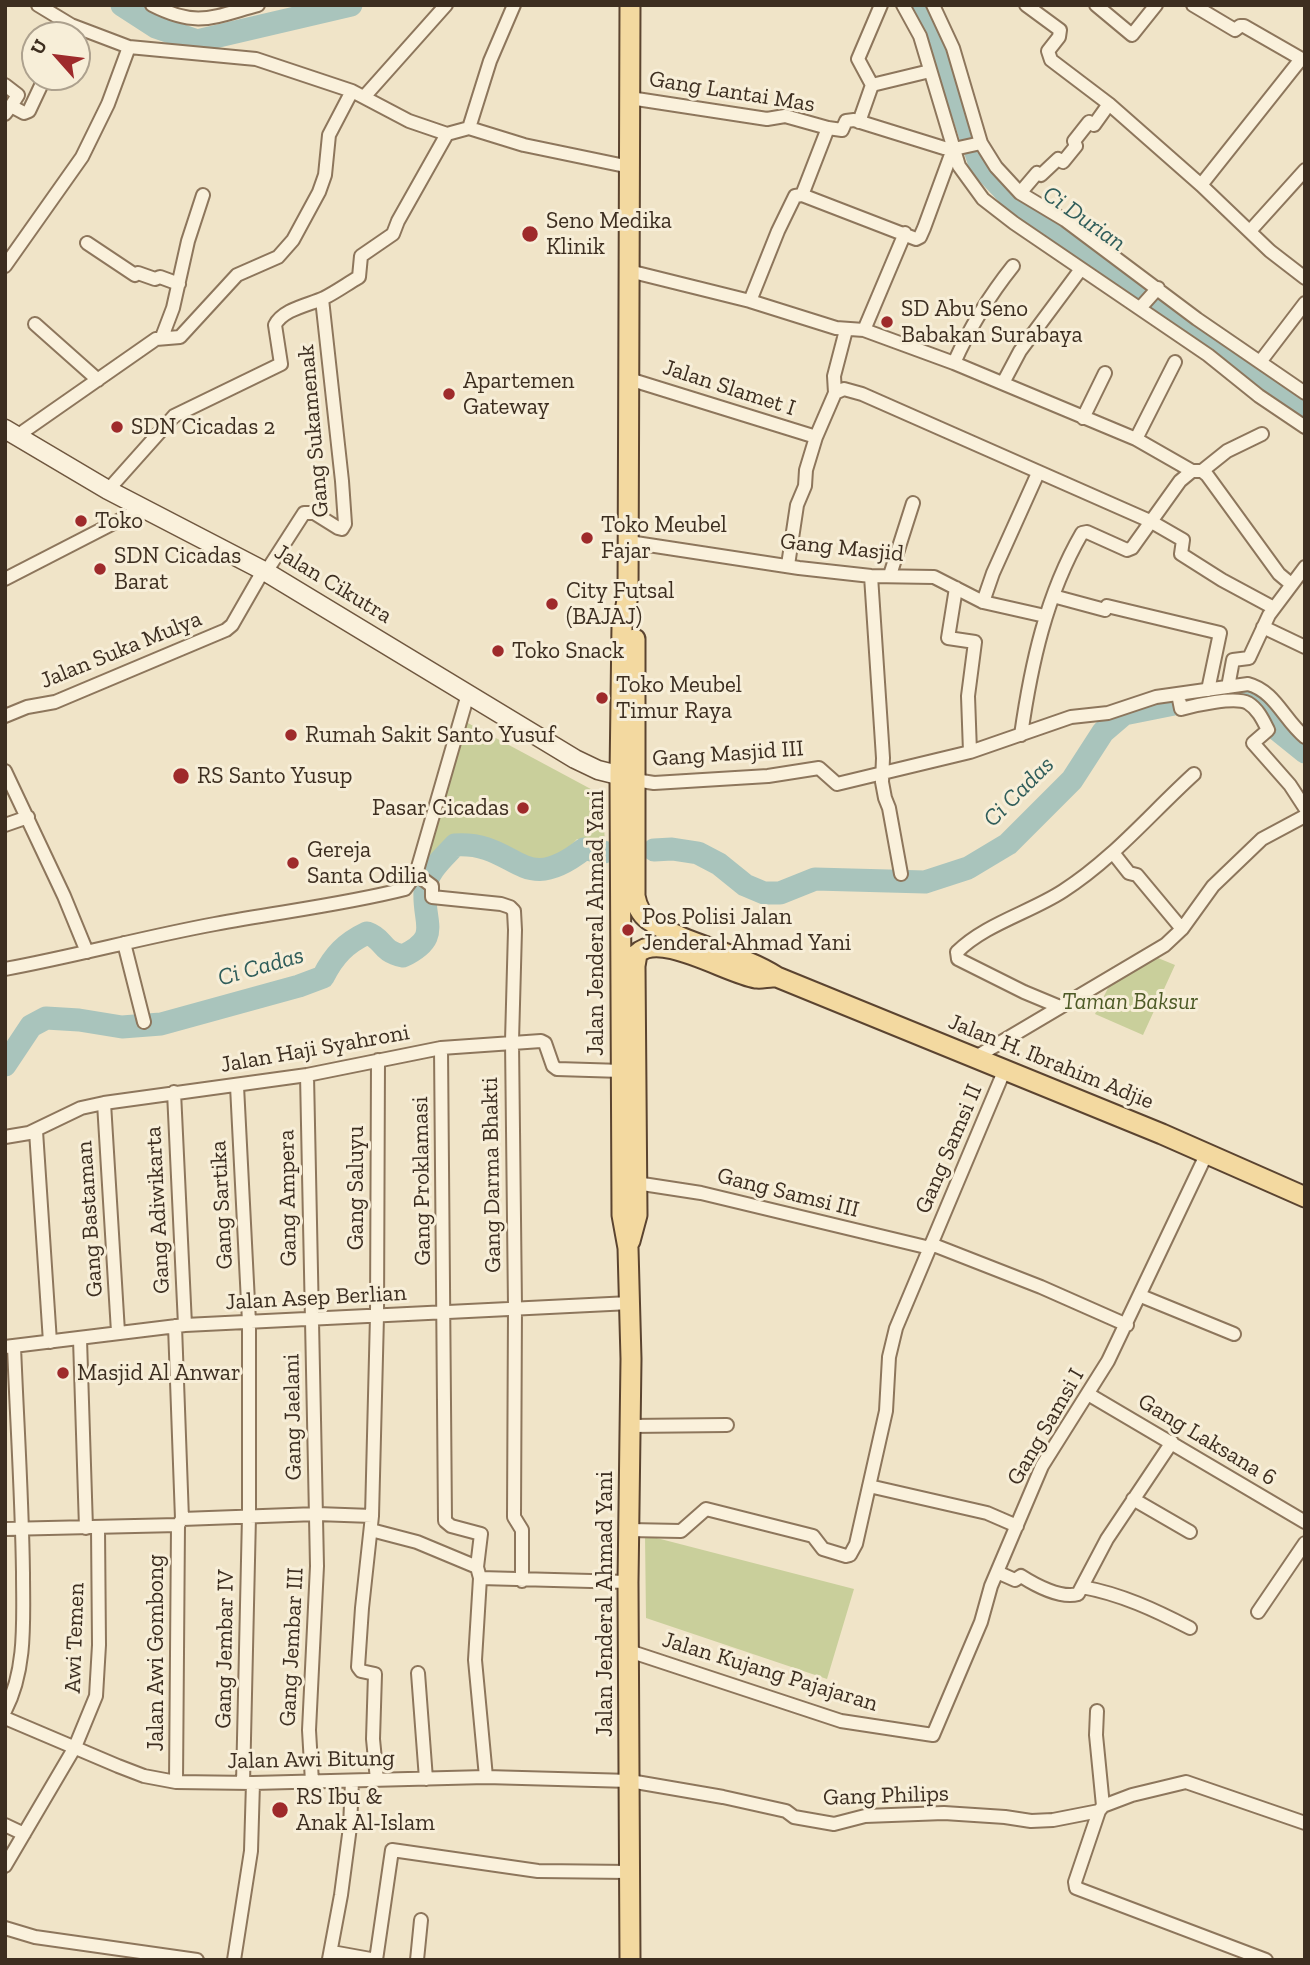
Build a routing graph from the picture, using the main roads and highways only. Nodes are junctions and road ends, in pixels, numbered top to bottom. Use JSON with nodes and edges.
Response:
{"nodes":[{"id":1,"x":630,"y":5,"type":"edge"},
{"id":2,"x":11,"y":433,"type":"edge"},
{"id":3,"x":627,"y":778,"type":"junction"},
{"id":4,"x":640,"y":912,"type":"joint"},
{"id":5,"x":635,"y":966,"type":"joint"},
{"id":6,"x":777,"y":977,"type":"junction"},
{"id":7,"x":1305,"y":1197,"type":"edge"},
{"id":8,"x":628,"y":1248,"type":"junction"},
{"id":9,"x":630,"y":1960,"type":"edge"}],
"edges":[{"from":1,"to":3,"type":"main road","name":"Jalan Jenderal Ahmad Yani"},
{"from":2,"to":3,"type":"main road","name":"Jalan Cikutra"},
{"from":3,"to":4,"type":"main road","name":"Jalan Jenderal Ahmad Yani"},
{"from":3,"to":8,"type":"main road","name":"Jalan Jenderal Ahmad Yani"},
{"from":4,"to":6,"type":"main road","name":"Jalan H. Ibrahim Adjie"},
{"from":5,"to":6,"type":"main road","name":"Jalan H. Ibrahim Adjie"},
{"from":5,"to":8,"type":"main road","name":"Jalan Jenderal Ahmad Yani"},
{"from":6,"to":7,"type":"main road","name":"Jalan H. Ibrahim Adjie"},
{"from":8,"to":9,"type":"main road","name":"Jalan Jenderal Ahmad Yani"}]}
